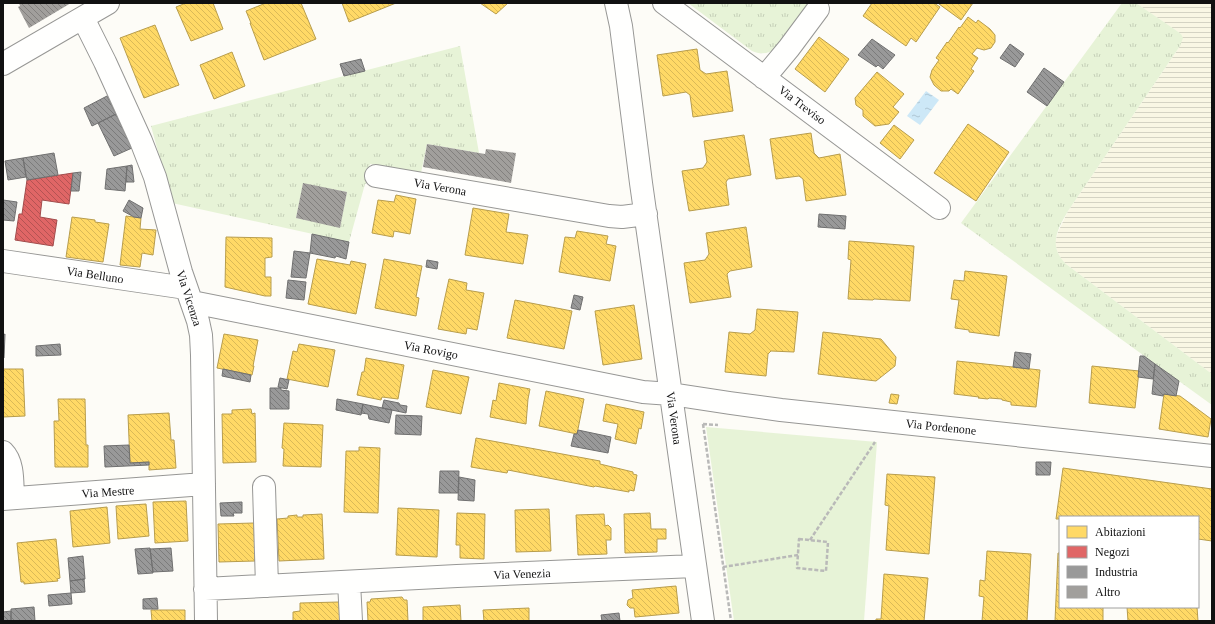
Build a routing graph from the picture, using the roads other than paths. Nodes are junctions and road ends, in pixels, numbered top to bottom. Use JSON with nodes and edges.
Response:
{"nodes":[{"id":1,"x":616,"y":3,"type":"edge"},
{"id":2,"x":664,"y":3,"type":"edge"},
{"id":3,"x":92,"y":9,"type":"edge"},
{"id":4,"x":818,"y":9,"type":"dead end"},
{"id":5,"x":3,"y":64,"type":"edge"},
{"id":6,"x":764,"y":78,"type":"junction"},
{"id":7,"x":376,"y":176,"type":"dead end"},
{"id":8,"x":939,"y":208,"type":"dead end"},
{"id":9,"x":646,"y":214,"type":"junction"},
{"id":10,"x":3,"y":261,"type":"edge"},
{"id":11,"x":189,"y":295,"type":"junction"},
{"id":12,"x":671,"y":394,"type":"junction"},
{"id":13,"x":3,"y":452,"type":"edge"},
{"id":14,"x":1212,"y":456,"type":"edge"},
{"id":15,"x":204,"y":484,"type":"junction"},
{"id":16,"x":264,"y":487,"type":"dead end"},
{"id":17,"x":8,"y":499,"type":"edge"},
{"id":18,"x":695,"y":566,"type":"junction"},
{"id":19,"x":349,"y":582,"type":"junction"},
{"id":20,"x":268,"y":586,"type":"junction"},
{"id":21,"x":206,"y":589,"type":"junction"},
{"id":22,"x":206,"y":621,"type":"edge"},
{"id":23,"x":351,"y":621,"type":"edge"},
{"id":24,"x":703,"y":621,"type":"edge"}],
"edges":[{"from":1,"to":9,"type":"street","name":"Via Verona"},
{"from":2,"to":6,"type":"street","name":"Via Treviso"},
{"from":3,"to":5,"type":"street"},
{"from":3,"to":11,"type":"street","name":"Via Vicenza"},
{"from":4,"to":6,"type":"street"},
{"from":6,"to":8,"type":"street","name":"Via Treviso"},
{"from":7,"to":9,"type":"street","name":"Via Verona"},
{"from":9,"to":12,"type":"street","name":"Via Verona"},
{"from":10,"to":11,"type":"street","name":"Via Belluno"},
{"from":11,"to":12,"type":"street","name":"Via Rovigo"},
{"from":11,"to":15,"type":"street","name":"Via Vicenza"},
{"from":12,"to":14,"type":"street","name":"Via Pordenone"},
{"from":12,"to":18,"type":"street","name":"Via Verona"},
{"from":13,"to":17,"type":"street","name":"Via Mestre"},
{"from":15,"to":17,"type":"street","name":"Via Mestre"},
{"from":15,"to":21,"type":"street","name":"Via Vicenza"},
{"from":16,"to":20,"type":"street"},
{"from":18,"to":19,"type":"street","name":"Via Venezia"},
{"from":18,"to":24,"type":"street","name":"Via Verona"},
{"from":19,"to":20,"type":"street","name":"Via Venezia"},
{"from":19,"to":23,"type":"street"},
{"from":20,"to":21,"type":"street","name":"Via Venezia"},
{"from":21,"to":22,"type":"street","name":"Via Vicenza"}]}
